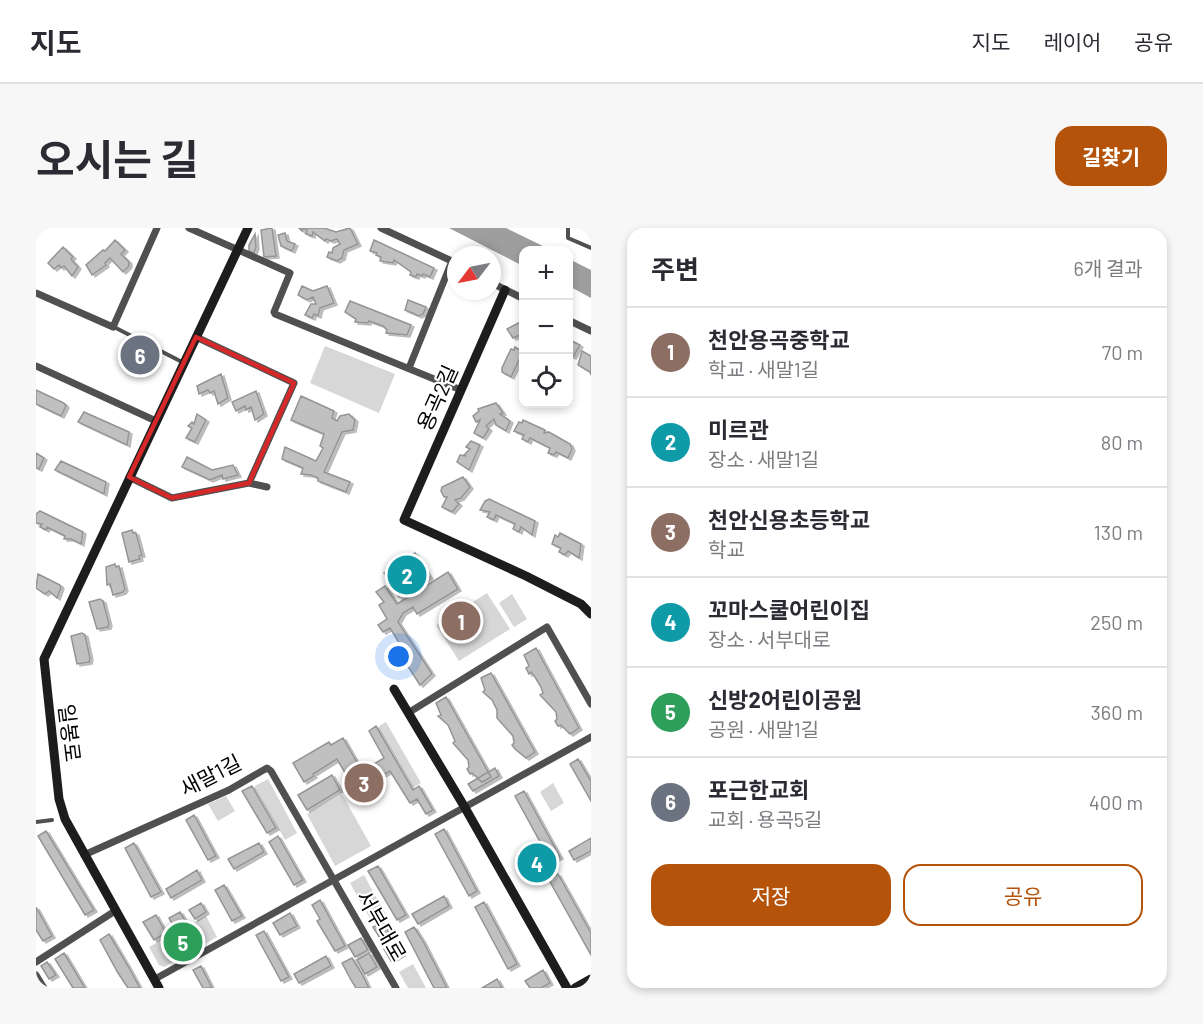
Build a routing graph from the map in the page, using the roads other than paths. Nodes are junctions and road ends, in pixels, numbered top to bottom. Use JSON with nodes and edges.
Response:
{"nodes":[{"id":1,"x":157,"y":228,"type":"edge"},
{"id":2,"x":189,"y":228,"type":"edge"},
{"id":3,"x":248,"y":228,"type":"edge"},
{"id":4,"x":381,"y":228,"type":"edge"},
{"id":5,"x":568,"y":228,"type":"edge"},
{"id":6,"x":591,"y":248,"type":"edge"},
{"id":7,"x":237,"y":249,"type":"junction"},
{"id":8,"x":447,"y":259,"type":"edge"},
{"id":9,"x":447,"y":278,"type":"edge"},
{"id":10,"x":501,"y":288,"type":"edge"},
{"id":11,"x":505,"y":290,"type":"junction"},
{"id":12,"x":36,"y":293,"type":"edge"},
{"id":13,"x":519,"y":297,"type":"edge"},
{"id":14,"x":573,"y":322,"type":"edge"},
{"id":15,"x":113,"y":327,"type":"junction"},
{"id":16,"x":591,"y":331,"type":"edge"},
{"id":17,"x":196,"y":337,"type":"junction"},
{"id":18,"x":183,"y":363,"type":"junction"},
{"id":19,"x":36,"y":366,"type":"edge"},
{"id":20,"x":409,"y":368,"type":"junction"},
{"id":21,"x":461,"y":390,"type":"junction"},
{"id":22,"x":156,"y":421,"type":"junction"},
{"id":23,"x":129,"y":477,"type":"junction"},
{"id":24,"x":249,"y":483,"type":"junction"},
{"id":25,"x":267,"y":487,"type":"dead end"},
{"id":26,"x":591,"y":614,"type":"edge"},
{"id":27,"x":394,"y":689,"type":"dead end"},
{"id":28,"x":591,"y":704,"type":"edge"},
{"id":29,"x":408,"y":713,"type":"junction"},
{"id":30,"x":591,"y":737,"type":"edge"},
{"id":31,"x":464,"y":806,"type":"junction"},
{"id":32,"x":52,"y":820,"type":"dead end"},
{"id":33,"x":36,"y":822,"type":"edge"},
{"id":34,"x":84,"y":855,"type":"junction"},
{"id":35,"x":335,"y":881,"type":"junction"},
{"id":36,"x":115,"y":910,"type":"junction"},
{"id":37,"x":36,"y":962,"type":"edge"},
{"id":38,"x":36,"y":975,"type":"edge"},
{"id":39,"x":591,"y":979,"type":"edge"},
{"id":40,"x":157,"y":984,"type":"edge"},
{"id":41,"x":44,"y":988,"type":"edge"},
{"id":42,"x":396,"y":988,"type":"edge"},
{"id":43,"x":567,"y":988,"type":"edge"},
{"id":44,"x":575,"y":988,"type":"edge"}],
"edges":[{"from":1,"to":15,"type":"street"},
{"from":2,"to":7,"type":"street"},
{"from":3,"to":7,"type":"street","name":"일봉로"},
{"from":4,"to":8,"type":"street"},
{"from":5,"to":6,"type":"lane"},
{"from":7,"to":17,"type":"street","name":"일봉로"},
{"from":7,"to":20,"type":"street"},
{"from":9,"to":20,"type":"street"},
{"from":10,"to":11,"type":"street"},
{"from":11,"to":13,"type":"street"},
{"from":11,"to":21,"type":"street","name":"용곡2길"},
{"from":12,"to":15,"type":"street"},
{"from":14,"to":16,"type":"street"},
{"from":15,"to":18,"type":"lane"},
{"from":17,"to":18,"type":"street","name":"일봉로"},
{"from":17,"to":24,"type":"street"},
{"from":18,"to":22,"type":"street","name":"일봉로"},
{"from":19,"to":22,"type":"street"},
{"from":20,"to":21,"type":"street"},
{"from":21,"to":26,"type":"street","name":"용곡2길"},
{"from":22,"to":23,"type":"street","name":"일봉로"},
{"from":23,"to":24,"type":"street"},
{"from":23,"to":34,"type":"street","name":"일봉로"},
{"from":24,"to":25,"type":"street"},
{"from":27,"to":29,"type":"street"},
{"from":28,"to":29,"type":"street"},
{"from":29,"to":31,"type":"street"},
{"from":30,"to":31,"type":"street"},
{"from":31,"to":35,"type":"street"},
{"from":31,"to":43,"type":"street"},
{"from":32,"to":33,"type":"lane"},
{"from":34,"to":35,"type":"street","name":"새말1길"},
{"from":34,"to":36,"type":"street","name":"일봉로"},
{"from":35,"to":40,"type":"street"},
{"from":35,"to":42,"type":"street","name":"서부대로"},
{"from":36,"to":37,"type":"street"},
{"from":36,"to":40,"type":"street","name":"일봉로"},
{"from":38,"to":41,"type":"street"},
{"from":39,"to":44,"type":"street"}]}
